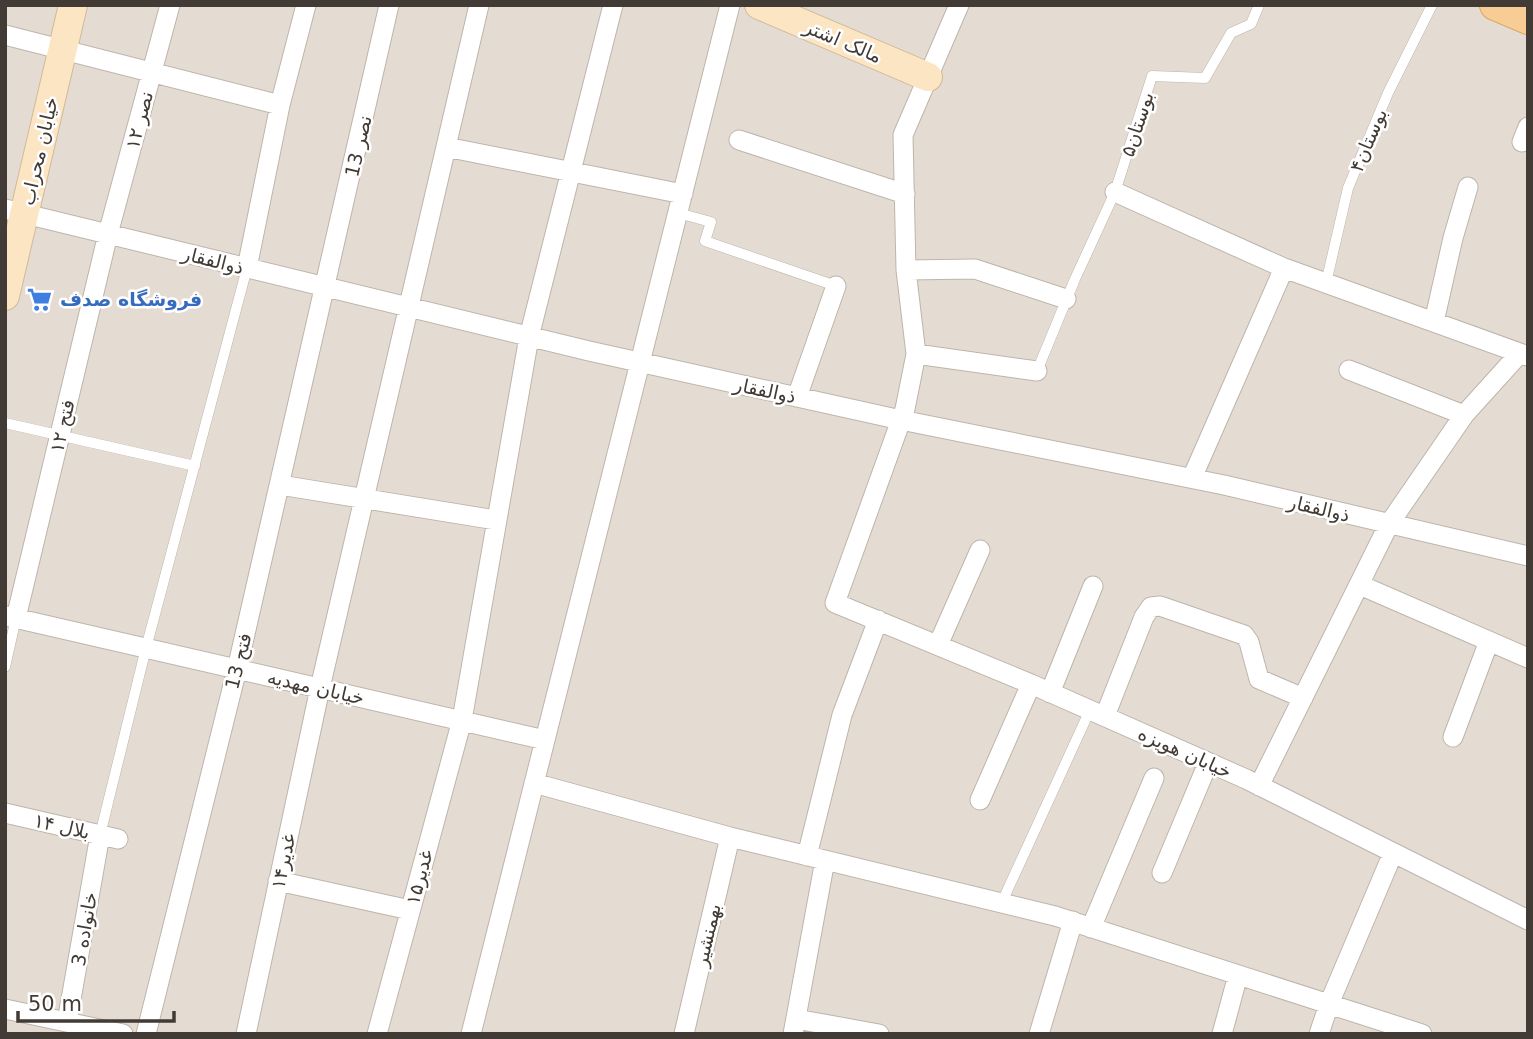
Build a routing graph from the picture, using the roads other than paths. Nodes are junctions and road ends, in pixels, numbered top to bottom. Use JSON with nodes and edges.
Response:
{"nodes":[{"id":1,"x":73,"y":5,"type":"edge"},
{"id":2,"x":170,"y":5,"type":"edge"},
{"id":3,"x":306,"y":5,"type":"edge"},
{"id":4,"x":390,"y":5,"type":"edge"},
{"id":5,"x":479,"y":5,"type":"edge"},
{"id":6,"x":613,"y":5,"type":"edge"},
{"id":7,"x":730,"y":5,"type":"edge"},
{"id":8,"x":759,"y":5,"type":"edge"},
{"id":9,"x":958,"y":5,"type":"edge"},
{"id":10,"x":1259,"y":5,"type":"edge"},
{"id":11,"x":1432,"y":5,"type":"edge"},
{"id":12,"x":1495,"y":5,"type":"edge"},
{"id":13,"x":1528,"y":19,"type":"edge"},
{"id":14,"x":5,"y":35,"type":"edge"},
{"id":15,"x":63,"y":49,"type":"junction"},
{"id":16,"x":152,"y":71,"type":"junction"},
{"id":17,"x":928,"y":77,"type":"junction"},
{"id":18,"x":280,"y":105,"type":"junction"},
{"id":19,"x":739,"y":140,"type":"dead end"},
{"id":20,"x":446,"y":147,"type":"junction"},
{"id":21,"x":570,"y":171,"type":"junction"},
{"id":22,"x":1468,"y":187,"type":"dead end"},
{"id":23,"x":1115,"y":192,"type":"junction"},
{"id":24,"x":905,"y":194,"type":"junction"},
{"id":25,"x":681,"y":203,"type":"junction"},
{"id":26,"x":15,"y":211,"type":"edge"},
{"id":27,"x":108,"y":234,"type":"junction"},
{"id":28,"x":247,"y":268,"type":"junction"},
{"id":29,"x":1284,"y":268,"type":"junction"},
{"id":30,"x":906,"y":270,"type":"junction"},
{"id":31,"x":1326,"y":282,"type":"junction"},
{"id":32,"x":836,"y":286,"type":"joint"},
{"id":33,"x":326,"y":287,"type":"junction"},
{"id":34,"x":5,"y":296,"type":"edge"},
{"id":35,"x":1066,"y":299,"type":"junction"},
{"id":36,"x":409,"y":307,"type":"junction"},
{"id":37,"x":1434,"y":322,"type":"junction"},
{"id":38,"x":529,"y":337,"type":"junction"},
{"id":39,"x":916,"y":354,"type":"junction"},
{"id":40,"x":1523,"y":355,"type":"edge"},
{"id":41,"x":641,"y":363,"type":"junction"},
{"id":42,"x":1349,"y":370,"type":"dead end"},
{"id":43,"x":1037,"y":371,"type":"joint"},
{"id":44,"x":797,"y":397,"type":"junction"},
{"id":45,"x":1464,"y":415,"type":"junction"},
{"id":46,"x":901,"y":420,"type":"junction"},
{"id":47,"x":5,"y":423,"type":"edge"},
{"id":48,"x":60,"y":436,"type":"junction"},
{"id":49,"x":195,"y":466,"type":"junction"},
{"id":50,"x":1192,"y":478,"type":"junction"},
{"id":51,"x":280,"y":485,"type":"junction"},
{"id":52,"x":364,"y":499,"type":"junction"},
{"id":53,"x":496,"y":520,"type":"junction"},
{"id":54,"x":1389,"y":524,"type":"junction"},
{"id":55,"x":980,"y":550,"type":"dead end"},
{"id":56,"x":1528,"y":556,"type":"edge"},
{"id":57,"x":1360,"y":585,"type":"junction"},
{"id":58,"x":1093,"y":586,"type":"dead end"},
{"id":59,"x":11,"y":617,"type":"edge"},
{"id":60,"x":878,"y":620,"type":"junction"},
{"id":61,"x":1489,"y":641,"type":"junction"},
{"id":62,"x":938,"y":645,"type":"junction"},
{"id":63,"x":146,"y":648,"type":"junction"},
{"id":64,"x":1528,"y":657,"type":"edge"},
{"id":65,"x":5,"y":667,"type":"edge"},
{"id":66,"x":237,"y":669,"type":"junction"},
{"id":67,"x":1031,"y":684,"type":"junction"},
{"id":68,"x":320,"y":688,"type":"junction"},
{"id":69,"x":1050,"y":693,"type":"junction"},
{"id":70,"x":1303,"y":698,"type":"junction"},
{"id":71,"x":1098,"y":713,"type":"junction"},
{"id":72,"x":461,"y":720,"type":"junction"},
{"id":73,"x":1453,"y":737,"type":"dead end"},
{"id":74,"x":545,"y":740,"type":"junction"},
{"id":75,"x":1208,"y":763,"type":"junction"},
{"id":76,"x":1154,"y":778,"type":"dead end"},
{"id":77,"x":534,"y":783,"type":"junction"},
{"id":78,"x":1259,"y":786,"type":"junction"},
{"id":79,"x":980,"y":800,"type":"dead end"},
{"id":80,"x":5,"y":813,"type":"edge"},
{"id":81,"x":109,"y":837,"type":"junction"},
{"id":82,"x":730,"y":837,"type":"junction"},
{"id":83,"x":1394,"y":853,"type":"junction"},
{"id":84,"x":816,"y":858,"type":"junction"},
{"id":85,"x":1162,"y":873,"type":"dead end"},
{"id":86,"x":278,"y":881,"type":"junction"},
{"id":87,"x":1002,"y":902,"type":"junction"},
{"id":88,"x":410,"y":910,"type":"junction"},
{"id":89,"x":1528,"y":920,"type":"edge"},
{"id":90,"x":1082,"y":924,"type":"junction"},
{"id":91,"x":1238,"y":975,"type":"junction"},
{"id":92,"x":1329,"y":1004,"type":"junction"},
{"id":93,"x":5,"y":1009,"type":"edge"},
{"id":94,"x":67,"y":1022,"type":"junction"},
{"id":95,"x":795,"y":1026,"type":"edge"},
{"id":96,"x":123,"y":1034,"type":"edge"},
{"id":97,"x":146,"y":1034,"type":"edge"},
{"id":98,"x":246,"y":1034,"type":"edge"},
{"id":99,"x":377,"y":1034,"type":"edge"},
{"id":100,"x":471,"y":1034,"type":"edge"},
{"id":101,"x":684,"y":1034,"type":"edge"},
{"id":102,"x":879,"y":1034,"type":"edge"},
{"id":103,"x":1039,"y":1034,"type":"edge"},
{"id":104,"x":1222,"y":1034,"type":"edge"},
{"id":105,"x":1319,"y":1034,"type":"edge"},
{"id":106,"x":1422,"y":1034,"type":"edge"}],
"edges":[{"from":1,"to":15,"type":"street","name":"خیابان محراب"},
{"from":2,"to":16,"type":"street","name":"نصر ۱۲"},
{"from":3,"to":18,"type":"street"},
{"from":4,"to":33,"type":"street","name":"نصر 13"},
{"from":5,"to":20,"type":"street","name":"غدیر۱۴"},
{"from":6,"to":21,"type":"street","name":"غدیر۱۵"},
{"from":7,"to":25,"type":"street"},
{"from":8,"to":17,"type":"street","name":"مالک اشتر"},
{"from":9,"to":17,"type":"street"},
{"from":10,"to":23,"type":"lane","name":"بوستان۵"},
{"from":11,"to":31,"type":"lane","name":"بوستان۴"},
{"from":12,"to":13,"type":"main road"},
{"from":14,"to":15,"type":"street"},
{"from":15,"to":16,"type":"street"},
{"from":15,"to":26,"type":"street","name":"خیابان محراب"},
{"from":16,"to":18,"type":"street"},
{"from":16,"to":27,"type":"street","name":"نصر ۱۲"},
{"from":17,"to":24,"type":"street"},
{"from":18,"to":28,"type":"street"},
{"from":19,"to":24,"type":"street"},
{"from":20,"to":21,"type":"street"},
{"from":20,"to":36,"type":"street","name":"غدیر۱۴"},
{"from":21,"to":25,"type":"street"},
{"from":21,"to":38,"type":"street","name":"غدیر۱۵"},
{"from":22,"to":37,"type":"street"},
{"from":23,"to":29,"type":"street"},
{"from":23,"to":35,"type":"lane"},
{"from":24,"to":30,"type":"street"},
{"from":25,"to":32,"type":"lane"},
{"from":25,"to":41,"type":"street"},
{"from":26,"to":27,"type":"street","name":"ذوالفقار"},
{"from":26,"to":34,"type":"street","name":"خیابان محراب"},
{"from":27,"to":28,"type":"street","name":"ذوالفقار"},
{"from":27,"to":48,"type":"street","name":"فتح ۱۲"},
{"from":28,"to":33,"type":"street","name":"ذوالفقار"},
{"from":28,"to":49,"type":"lane"},
{"from":29,"to":31,"type":"street"},
{"from":29,"to":50,"type":"street"},
{"from":30,"to":35,"type":"street"},
{"from":30,"to":39,"type":"street"},
{"from":31,"to":37,"type":"street"},
{"from":32,"to":44,"type":"street"},
{"from":33,"to":36,"type":"street","name":"ذوالفقار"},
{"from":33,"to":51,"type":"street","name":"فتح 13"},
{"from":35,"to":43,"type":"lane"},
{"from":36,"to":38,"type":"street","name":"ذوالفقار"},
{"from":36,"to":52,"type":"street","name":"غدیر۱۴"},
{"from":37,"to":40,"type":"street"},
{"from":38,"to":41,"type":"street","name":"ذوالفقار"},
{"from":38,"to":53,"type":"street","name":"غدیر۱۵"},
{"from":39,"to":43,"type":"street"},
{"from":39,"to":46,"type":"street"},
{"from":40,"to":45,"type":"street"},
{"from":41,"to":44,"type":"street","name":"ذوالفقار"},
{"from":41,"to":74,"type":"street"},
{"from":42,"to":45,"type":"street"},
{"from":44,"to":46,"type":"street","name":"ذوالفقار"},
{"from":45,"to":54,"type":"street"},
{"from":46,"to":50,"type":"street","name":"ذوالفقار"},
{"from":46,"to":60,"type":"street","name":"خیابان هویزه"},
{"from":47,"to":48,"type":"lane"},
{"from":48,"to":49,"type":"lane"},
{"from":48,"to":59,"type":"street","name":"فتح ۱۲"},
{"from":49,"to":63,"type":"lane"},
{"from":50,"to":54,"type":"street","name":"ذوالفقار"},
{"from":51,"to":52,"type":"street"},
{"from":51,"to":66,"type":"street","name":"فتح 13"},
{"from":52,"to":53,"type":"street"},
{"from":52,"to":68,"type":"street","name":"غدیر۱۴"},
{"from":53,"to":72,"type":"street","name":"غدیر۱۵"},
{"from":54,"to":56,"type":"street","name":"ذوالفقار"},
{"from":54,"to":57,"type":"street"},
{"from":55,"to":62,"type":"street"},
{"from":57,"to":61,"type":"street"},
{"from":57,"to":70,"type":"street"},
{"from":58,"to":69,"type":"street"},
{"from":59,"to":63,"type":"street","name":"خیابان مهدیه"},
{"from":59,"to":65,"type":"lane"},
{"from":60,"to":62,"type":"street","name":"خیابان هویزه"},
{"from":60,"to":84,"type":"street"},
{"from":61,"to":64,"type":"street"},
{"from":61,"to":73,"type":"street"},
{"from":62,"to":67,"type":"street","name":"خیابان هویزه"},
{"from":63,"to":66,"type":"street","name":"خیابان مهدیه"},
{"from":63,"to":81,"type":"lane"},
{"from":66,"to":68,"type":"street","name":"خیابان مهدیه"},
{"from":66,"to":97,"type":"street","name":"فتح 13"},
{"from":67,"to":69,"type":"street","name":"خیابان هویزه"},
{"from":67,"to":79,"type":"street"},
{"from":68,"to":72,"type":"street","name":"خیابان مهدیه"},
{"from":68,"to":86,"type":"street","name":"غدیر۱۴"},
{"from":69,"to":71,"type":"street","name":"خیابان هویزه"},
{"from":70,"to":71,"type":"street"},
{"from":70,"to":78,"type":"street"},
{"from":71,"to":75,"type":"street","name":"خیابان هویزه"},
{"from":71,"to":87,"type":"lane"},
{"from":72,"to":74,"type":"street","name":"خیابان مهدیه"},
{"from":72,"to":88,"type":"street","name":"غدیر۱۵"},
{"from":74,"to":77,"type":"street"},
{"from":75,"to":78,"type":"street","name":"خیابان هویزه"},
{"from":75,"to":85,"type":"street"},
{"from":76,"to":90,"type":"street"},
{"from":77,"to":82,"type":"street"},
{"from":77,"to":100,"type":"street"},
{"from":78,"to":83,"type":"street","name":"خیابان هویزه"},
{"from":80,"to":81,"type":"street","name":"بلال ۱۴"},
{"from":81,"to":94,"type":"street","name":"خانواده 3"},
{"from":82,"to":84,"type":"street"},
{"from":82,"to":101,"type":"street","name":"بهمنشیر"},
{"from":83,"to":89,"type":"street","name":"خیابان هویزه"},
{"from":83,"to":92,"type":"street"},
{"from":84,"to":87,"type":"street"},
{"from":84,"to":95,"type":"street"},
{"from":86,"to":88,"type":"street"},
{"from":86,"to":98,"type":"street","name":"غدیر۱۴"},
{"from":87,"to":90,"type":"street"},
{"from":88,"to":99,"type":"street","name":"غدیر۱۵"},
{"from":90,"to":91,"type":"street"},
{"from":90,"to":103,"type":"street"},
{"from":91,"to":92,"type":"street"},
{"from":91,"to":104,"type":"street"},
{"from":92,"to":105,"type":"street"},
{"from":92,"to":106,"type":"street"},
{"from":93,"to":94,"type":"street"},
{"from":94,"to":96,"type":"street"},
{"from":95,"to":102,"type":"street"}]}
